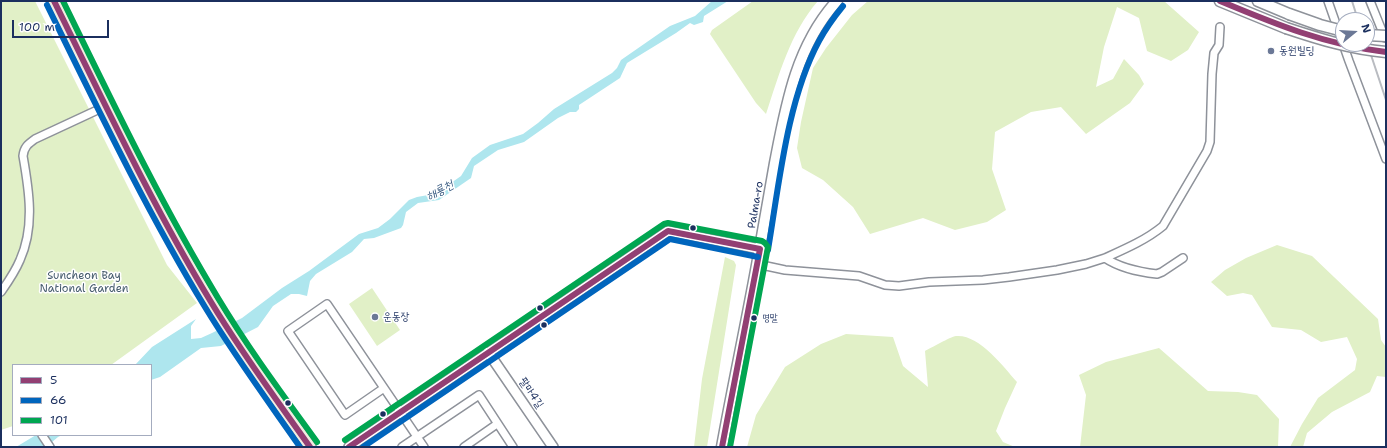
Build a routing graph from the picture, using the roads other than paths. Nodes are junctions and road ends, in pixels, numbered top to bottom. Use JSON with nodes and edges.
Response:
{"nodes":[{"id":1,"x":54,"y":1,"type":"edge"},
{"id":2,"x":837,"y":1,"type":"edge"},
{"id":3,"x":1220,"y":1,"type":"edge"},
{"id":4,"x":1258,"y":1,"type":"edge"},
{"id":5,"x":1328,"y":1,"type":"edge"},
{"id":6,"x":1370,"y":1,"type":"edge"},
{"id":7,"x":1220,"y":26,"type":"dead end"},
{"id":8,"x":1335,"y":29,"type":"edge"},
{"id":9,"x":1375,"y":35,"type":"edge"},
{"id":10,"x":1386,"y":36,"type":"edge"},
{"id":11,"x":1386,"y":40,"type":"edge"},
{"id":12,"x":1386,"y":52,"type":"edge"},
{"id":13,"x":106,"y":106,"type":"junction"},
{"id":14,"x":1386,"y":159,"type":"edge"},
{"id":15,"x":760,"y":249,"type":"junction"},
{"id":16,"x":1105,"y":258,"type":"junction"},
{"id":17,"x":1183,"y":258,"type":"dead end"},
{"id":18,"x":757,"y":264,"type":"junction"},
{"id":19,"x":1,"y":292,"type":"edge"},
{"id":20,"x":488,"y":352,"type":"junction"},
{"id":21,"x":384,"y":388,"type":"junction"},
{"id":22,"x":400,"y":412,"type":"junction"},
{"id":23,"x":497,"y":424,"type":"junction"},
{"id":24,"x":43,"y":436,"type":"edge"},
{"id":25,"x":417,"y":437,"type":"junction"},
{"id":26,"x":50,"y":447,"type":"edge"},
{"id":27,"x":310,"y":447,"type":"edge"},
{"id":28,"x":350,"y":447,"type":"edge"},
{"id":29,"x":402,"y":447,"type":"edge"},
{"id":30,"x":424,"y":447,"type":"edge"},
{"id":31,"x":464,"y":447,"type":"edge"},
{"id":32,"x":513,"y":447,"type":"edge"},
{"id":33,"x":553,"y":447,"type":"edge"},
{"id":34,"x":722,"y":447,"type":"edge"}],
"edges":[{"from":1,"to":13,"type":"main road"},
{"from":2,"to":15,"type":"main road","name":"Palma-ro"},
{"from":3,"to":12,"type":"main road","bridge":true},
{"from":4,"to":8,"type":"main road","bridge":true},
{"from":5,"to":14,"type":"street"},
{"from":6,"to":11,"type":"street"},
{"from":7,"to":16,"type":"street"},
{"from":9,"to":10,"type":"main road","bridge":true},
{"from":13,"to":19,"type":"street"},
{"from":13,"to":27,"type":"main road"},
{"from":15,"to":18,"type":"main road","name":"Palma-ro"},
{"from":15,"to":20,"type":"street"},
{"from":16,"to":17,"type":"street"},
{"from":16,"to":18,"type":"street"},
{"from":18,"to":34,"type":"main road","name":"Palma-ro"},
{"from":20,"to":22,"type":"street"},
{"from":20,"to":33,"type":"street","name":"팔마4길"},
{"from":21,"to":21,"type":"street"},
{"from":21,"to":22,"type":"street"},
{"from":22,"to":25,"type":"street"},
{"from":22,"to":28,"type":"street"},
{"from":23,"to":25,"type":"street"},
{"from":23,"to":31,"type":"street"},
{"from":23,"to":32,"type":"street"},
{"from":24,"to":26,"type":"street"},
{"from":25,"to":29,"type":"street"},
{"from":25,"to":30,"type":"street"}]}
